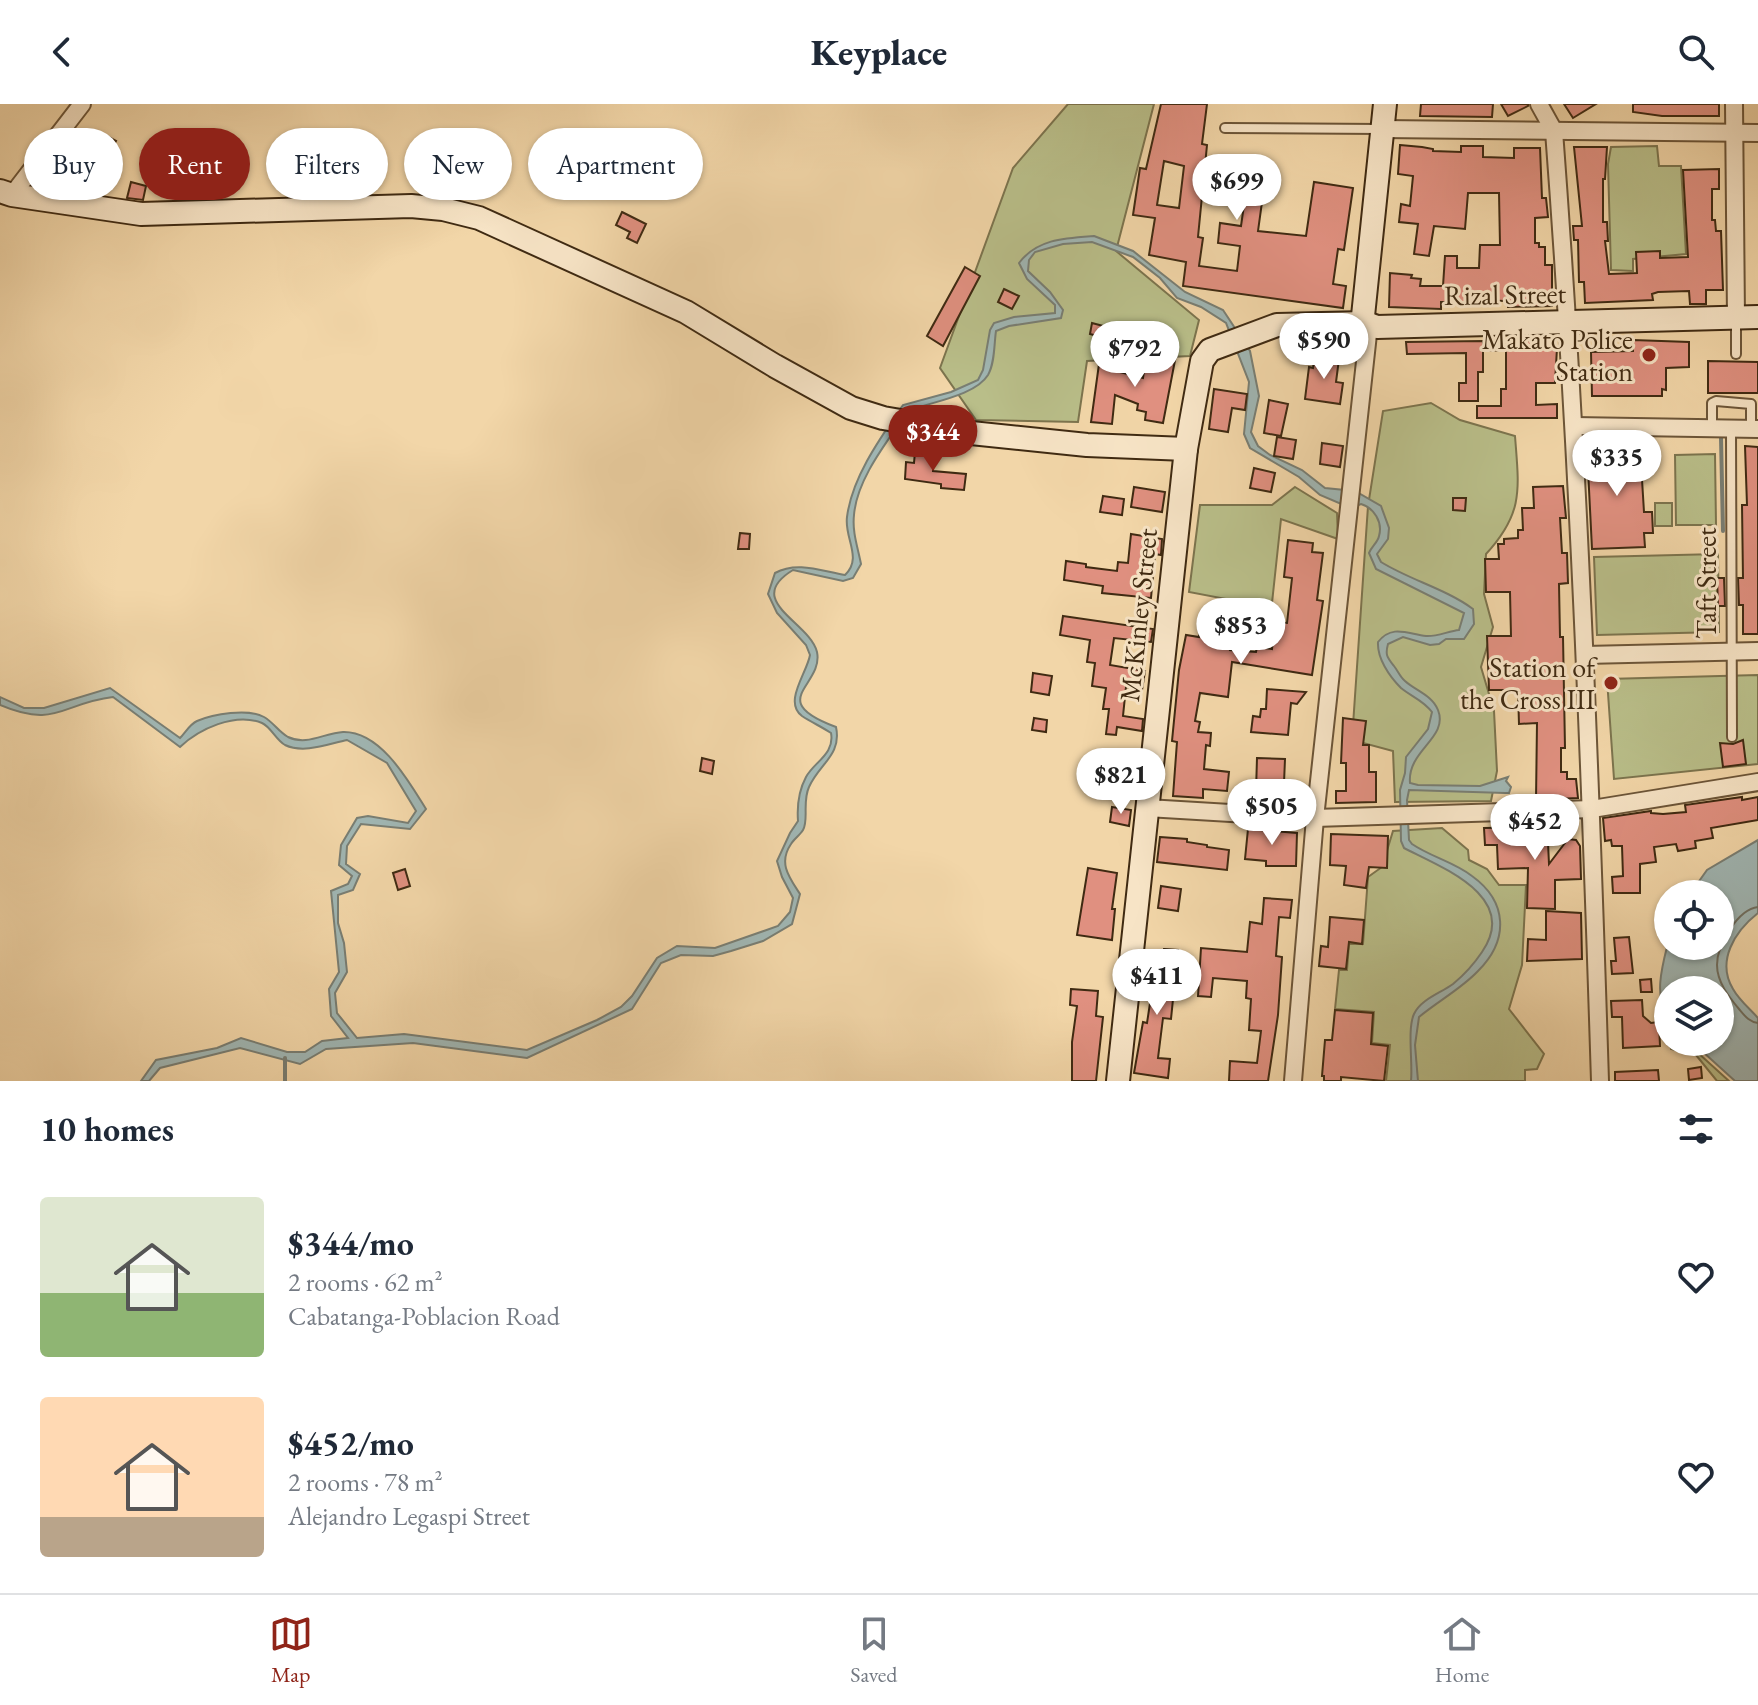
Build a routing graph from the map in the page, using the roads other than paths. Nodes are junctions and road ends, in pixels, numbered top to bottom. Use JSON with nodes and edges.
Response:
{"nodes":[{"id":1,"x":82,"y":104,"type":"edge"},
{"id":2,"x":1385,"y":104,"type":"edge"},
{"id":3,"x":1539,"y":104,"type":"edge"},
{"id":4,"x":1734,"y":104,"type":"edge"},
{"id":5,"x":1225,"y":128,"type":"dead end"},
{"id":6,"x":1382,"y":129,"type":"junction"},
{"id":7,"x":1554,"y":131,"type":"junction"},
{"id":8,"x":1734,"y":133,"type":"junction"},
{"id":9,"x":1758,"y":133,"type":"edge"},
{"id":10,"x":6,"y":193,"type":"edge"},
{"id":11,"x":1747,"y":318,"type":"edge"},
{"id":12,"x":1569,"y":323,"type":"junction"},
{"id":13,"x":1368,"y":324,"type":"junction"},
{"id":14,"x":1256,"y":332,"type":"joint"},
{"id":15,"x":1736,"y":354,"type":"dead end"},
{"id":16,"x":1574,"y":426,"type":"junction"},
{"id":17,"x":1712,"y":428,"type":"junction"},
{"id":18,"x":1731,"y":428,"type":"junction"},
{"id":19,"x":1754,"y":429,"type":"edge"},
{"id":20,"x":1186,"y":449,"type":"junction"},
{"id":21,"x":1758,"y":651,"type":"edge"},
{"id":22,"x":1732,"y":652,"type":"junction"},
{"id":23,"x":1585,"y":655,"type":"junction"},
{"id":24,"x":1732,"y":737,"type":"dead end"},
{"id":25,"x":1758,"y":782,"type":"edge"},
{"id":26,"x":1147,"y":808,"type":"junction"},
{"id":27,"x":1592,"y":809,"type":"junction"},
{"id":28,"x":1315,"y":818,"type":"junction"},
{"id":29,"x":1118,"y":1081,"type":"edge"},
{"id":30,"x":1293,"y":1081,"type":"edge"},
{"id":31,"x":1600,"y":1081,"type":"edge"}],
"edges":[{"from":1,"to":10,"type":"street"},
{"from":2,"to":6,"type":"street"},
{"from":3,"to":7,"type":"street"},
{"from":4,"to":8,"type":"street"},
{"from":5,"to":6,"type":"lane"},
{"from":6,"to":7,"type":"street"},
{"from":6,"to":13,"type":"street"},
{"from":7,"to":8,"type":"street"},
{"from":7,"to":12,"type":"street"},
{"from":8,"to":9,"type":"street"},
{"from":8,"to":11,"type":"street"},
{"from":10,"to":20,"type":"street"},
{"from":11,"to":12,"type":"street","name":"Rizal Street"},
{"from":11,"to":15,"type":"lane"},
{"from":12,"to":13,"type":"street","name":"Rizal Street"},
{"from":12,"to":16,"type":"street"},
{"from":13,"to":14,"type":"street","name":"Rizal Street"},
{"from":13,"to":28,"type":"street"},
{"from":14,"to":20,"type":"street","name":"McKinley Street"},
{"from":16,"to":17,"type":"street"},
{"from":16,"to":23,"type":"street"},
{"from":17,"to":18,"type":"street"},
{"from":17,"to":19,"type":"lane"},
{"from":18,"to":19,"type":"street"},
{"from":18,"to":22,"type":"lane","name":"Taft Street"},
{"from":20,"to":26,"type":"street","name":"McKinley Street"},
{"from":21,"to":22,"type":"street"},
{"from":22,"to":23,"type":"street"},
{"from":22,"to":24,"type":"lane","name":"Taft Street"},
{"from":23,"to":27,"type":"street"},
{"from":25,"to":27,"type":"street"},
{"from":26,"to":28,"type":"street"},
{"from":26,"to":29,"type":"street","name":"McKinley Street"},
{"from":27,"to":28,"type":"street"},
{"from":27,"to":31,"type":"street"},
{"from":28,"to":30,"type":"street"}]}
